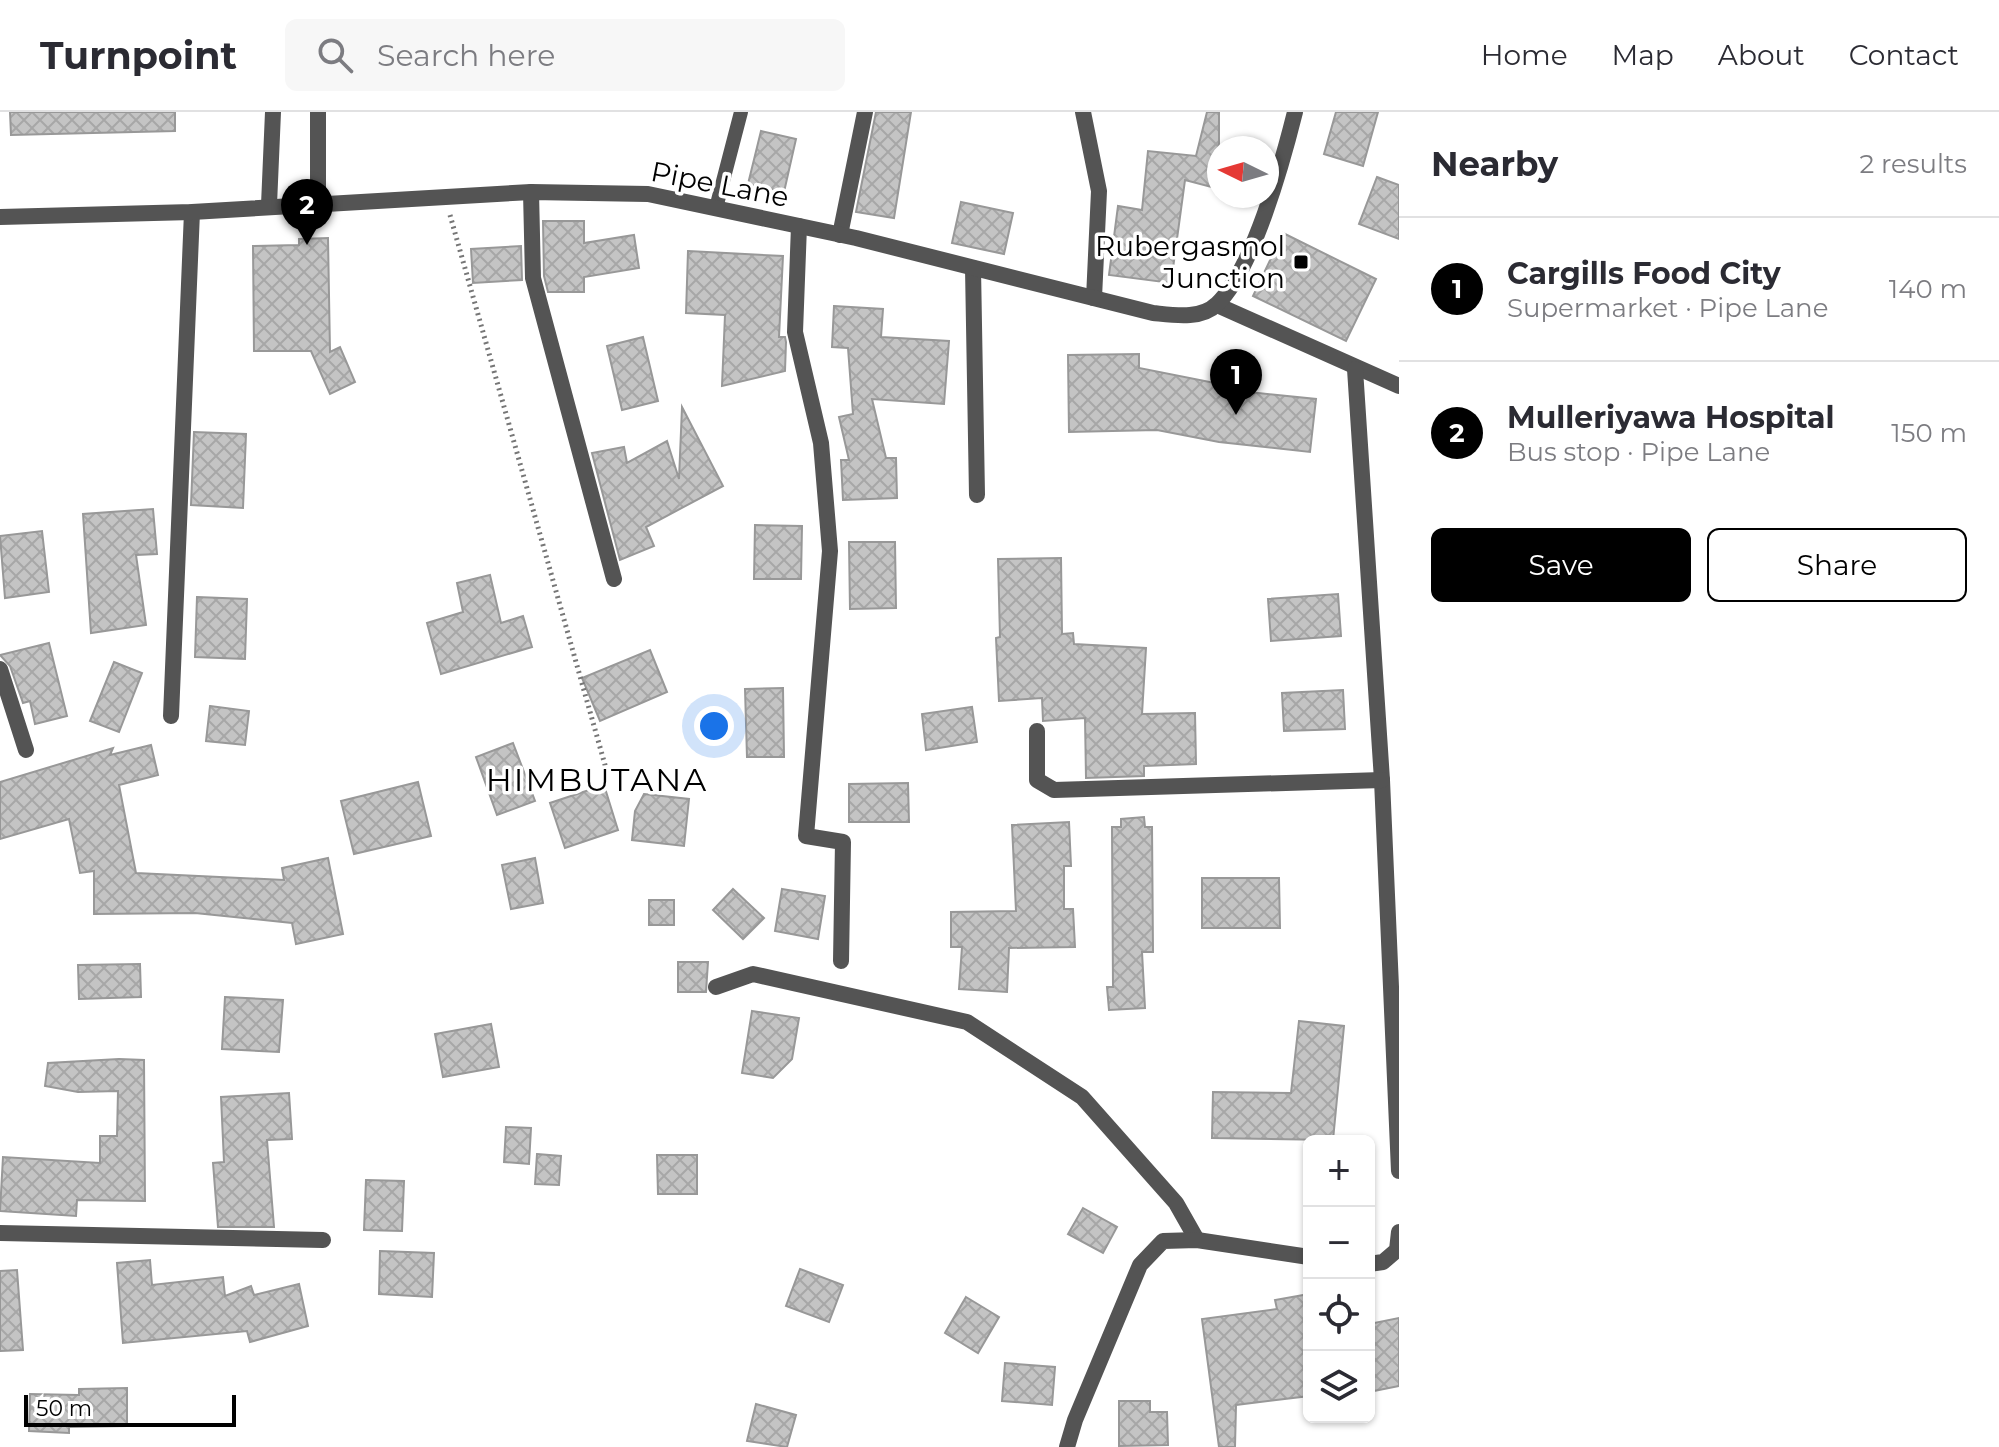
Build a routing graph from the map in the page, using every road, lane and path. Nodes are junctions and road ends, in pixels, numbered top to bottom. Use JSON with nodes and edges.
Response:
{"nodes":[{"id":1,"x":273,"y":112,"type":"edge"},
{"id":2,"x":318,"y":112,"type":"edge"},
{"id":3,"x":741,"y":112,"type":"edge"},
{"id":4,"x":865,"y":112,"type":"edge"},
{"id":5,"x":1083,"y":112,"type":"edge"},
{"id":6,"x":1295,"y":112,"type":"edge"},
{"id":7,"x":531,"y":192,"type":"junction"},
{"id":8,"x":445,"y":197,"type":"junction"},
{"id":9,"x":318,"y":202,"type":"junction"},
{"id":10,"x":269,"y":205,"type":"junction"},
{"id":11,"x":716,"y":208,"type":"junction"},
{"id":12,"x":192,"y":212,"type":"junction"},
{"id":13,"x":0,"y":217,"type":"edge"},
{"id":14,"x":799,"y":226,"type":"junction"},
{"id":15,"x":840,"y":235,"type":"junction"},
{"id":16,"x":973,"y":268,"type":"junction"},
{"id":17,"x":1094,"y":298,"type":"junction"},
{"id":18,"x":1217,"y":305,"type":"junction"},
{"id":19,"x":1355,"y":369,"type":"junction"},
{"id":20,"x":1399,"y":386,"type":"edge"},
{"id":21,"x":977,"y":495,"type":"dead end"},
{"id":22,"x":614,"y":579,"type":"dead end"},
{"id":23,"x":0,"y":669,"type":"edge"},
{"id":24,"x":171,"y":716,"type":"dead end"},
{"id":25,"x":1037,"y":731,"type":"dead end"},
{"id":26,"x":26,"y":750,"type":"dead end"},
{"id":27,"x":607,"y":772,"type":"dead end"},
{"id":28,"x":1382,"y":780,"type":"junction"},
{"id":29,"x":841,"y":961,"type":"dead end"},
{"id":30,"x":716,"y":987,"type":"dead end"},
{"id":31,"x":1399,"y":1171,"type":"edge"},
{"id":32,"x":1399,"y":1232,"type":"edge"},
{"id":33,"x":0,"y":1233,"type":"edge"},
{"id":34,"x":323,"y":1240,"type":"dead end"},
{"id":35,"x":1197,"y":1240,"type":"junction"},
{"id":36,"x":1398,"y":1251,"type":"edge"},
{"id":37,"x":1303,"y":1256,"type":"edge"},
{"id":38,"x":1375,"y":1263,"type":"edge"},
{"id":39,"x":1067,"y":1447,"type":"edge"}],
"edges":[{"from":1,"to":10,"type":"street"},
{"from":2,"to":9,"type":"street"},
{"from":3,"to":11,"type":"lane"},
{"from":4,"to":15,"type":"street"},
{"from":5,"to":17,"type":"street"},
{"from":6,"to":18,"type":"street"},
{"from":7,"to":8,"type":"street","name":"Pipe Lane"},
{"from":7,"to":11,"type":"street","name":"Pipe Lane"},
{"from":7,"to":22,"type":"street"},
{"from":8,"to":9,"type":"street","name":"Pipe Lane"},
{"from":8,"to":27,"type":"path"},
{"from":9,"to":10,"type":"street","name":"Pipe Lane"},
{"from":10,"to":12,"type":"street","name":"Pipe Lane"},
{"from":11,"to":14,"type":"street","name":"Pipe Lane"},
{"from":12,"to":13,"type":"street","name":"Pipe Lane"},
{"from":12,"to":24,"type":"street"},
{"from":14,"to":15,"type":"street","name":"Pipe Lane"},
{"from":14,"to":29,"type":"street"},
{"from":15,"to":16,"type":"street","name":"Pipe Lane"},
{"from":16,"to":17,"type":"street","name":"Pipe Lane"},
{"from":16,"to":21,"type":"street"},
{"from":17,"to":18,"type":"street","name":"Pipe Lane"},
{"from":18,"to":19,"type":"street"},
{"from":19,"to":20,"type":"street"},
{"from":19,"to":28,"type":"street"},
{"from":23,"to":26,"type":"street"},
{"from":25,"to":28,"type":"street"},
{"from":28,"to":31,"type":"street"},
{"from":30,"to":35,"type":"street"},
{"from":32,"to":36,"type":"street"},
{"from":33,"to":34,"type":"street"},
{"from":35,"to":37,"type":"street"},
{"from":35,"to":39,"type":"street"},
{"from":36,"to":38,"type":"street"}]}
